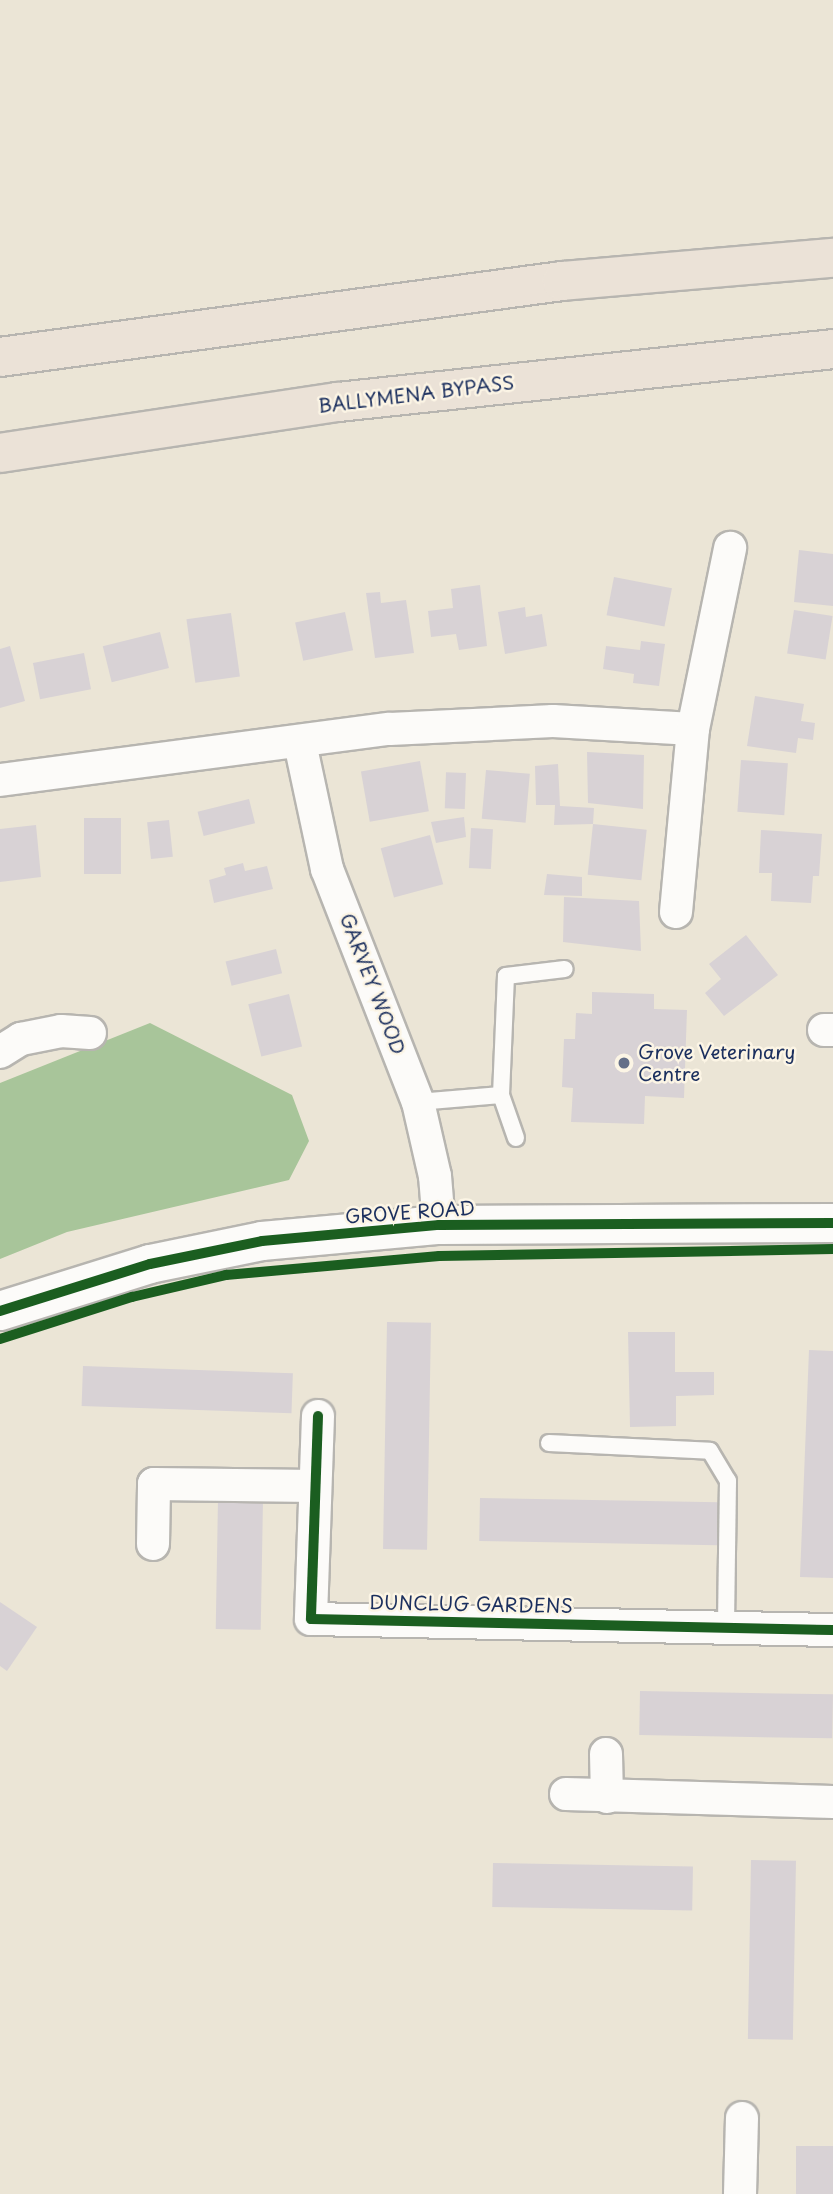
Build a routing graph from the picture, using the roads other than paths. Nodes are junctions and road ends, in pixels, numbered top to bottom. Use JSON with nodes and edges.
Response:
{"nodes":[{"id":1,"x":833,"y":258,"type":"edge"},
{"id":2,"x":833,"y":349,"type":"edge"},
{"id":3,"x":0,"y":357,"type":"edge"},
{"id":4,"x":0,"y":453,"type":"edge"},
{"id":5,"x":730,"y":548,"type":"dead end"},
{"id":6,"x":693,"y":729,"type":"junction"},
{"id":7,"x":300,"y":743,"type":"junction"},
{"id":8,"x":0,"y":780,"type":"edge"},
{"id":9,"x":676,"y":912,"type":"dead end"},
{"id":10,"x":565,"y":969,"type":"dead end"},
{"id":11,"x":90,"y":1033,"type":"dead end"},
{"id":12,"x":0,"y":1052,"type":"edge"},
{"id":13,"x":501,"y":1095,"type":"junction"},
{"id":14,"x":418,"y":1102,"type":"junction"},
{"id":15,"x":516,"y":1138,"type":"dead end"},
{"id":16,"x":833,"y":1223,"type":"edge"},
{"id":17,"x":439,"y":1225,"type":"junction"},
{"id":18,"x":0,"y":1311,"type":"edge"},
{"id":19,"x":318,"y":1416,"type":"dead end"},
{"id":20,"x":550,"y":1443,"type":"dead end"},
{"id":21,"x":316,"y":1486,"type":"junction"},
{"id":22,"x":153,"y":1544,"type":"dead end"},
{"id":23,"x":726,"y":1629,"type":"junction"},
{"id":24,"x":833,"y":1630,"type":"edge"},
{"id":25,"x":607,"y":1754,"type":"dead end"},
{"id":26,"x":566,"y":1794,"type":"dead end"},
{"id":27,"x":607,"y":1797,"type":"junction"},
{"id":28,"x":833,"y":1802,"type":"edge"},
{"id":29,"x":742,"y":2118,"type":"dead end"},
{"id":30,"x":740,"y":2194,"type":"edge"}],
"edges":[{"from":1,"to":3,"type":"highway"},
{"from":2,"to":4,"type":"highway","name":"BALLYMENA BYPASS"},
{"from":5,"to":6,"type":"street"},
{"from":6,"to":7,"type":"street"},
{"from":6,"to":9,"type":"street"},
{"from":7,"to":8,"type":"street"},
{"from":7,"to":14,"type":"street","name":"GARVEY WOOD"},
{"from":10,"to":13,"type":"lane"},
{"from":11,"to":12,"type":"street"},
{"from":13,"to":14,"type":"lane"},
{"from":13,"to":15,"type":"lane"},
{"from":14,"to":17,"type":"street","name":"GARVEY WOOD"},
{"from":16,"to":17,"type":"street","name":"GROVE ROAD"},
{"from":17,"to":18,"type":"street","name":"GROVE ROAD"},
{"from":19,"to":21,"type":"street","name":"DUNCLUG GARDENS"},
{"from":20,"to":23,"type":"lane"},
{"from":21,"to":22,"type":"street"},
{"from":21,"to":23,"type":"street","name":"DUNCLUG GARDENS"},
{"from":23,"to":24,"type":"street","name":"DUNCLUG GARDENS"},
{"from":25,"to":27,"type":"street"},
{"from":26,"to":27,"type":"street"},
{"from":27,"to":28,"type":"street"},
{"from":29,"to":30,"type":"street"}]}
